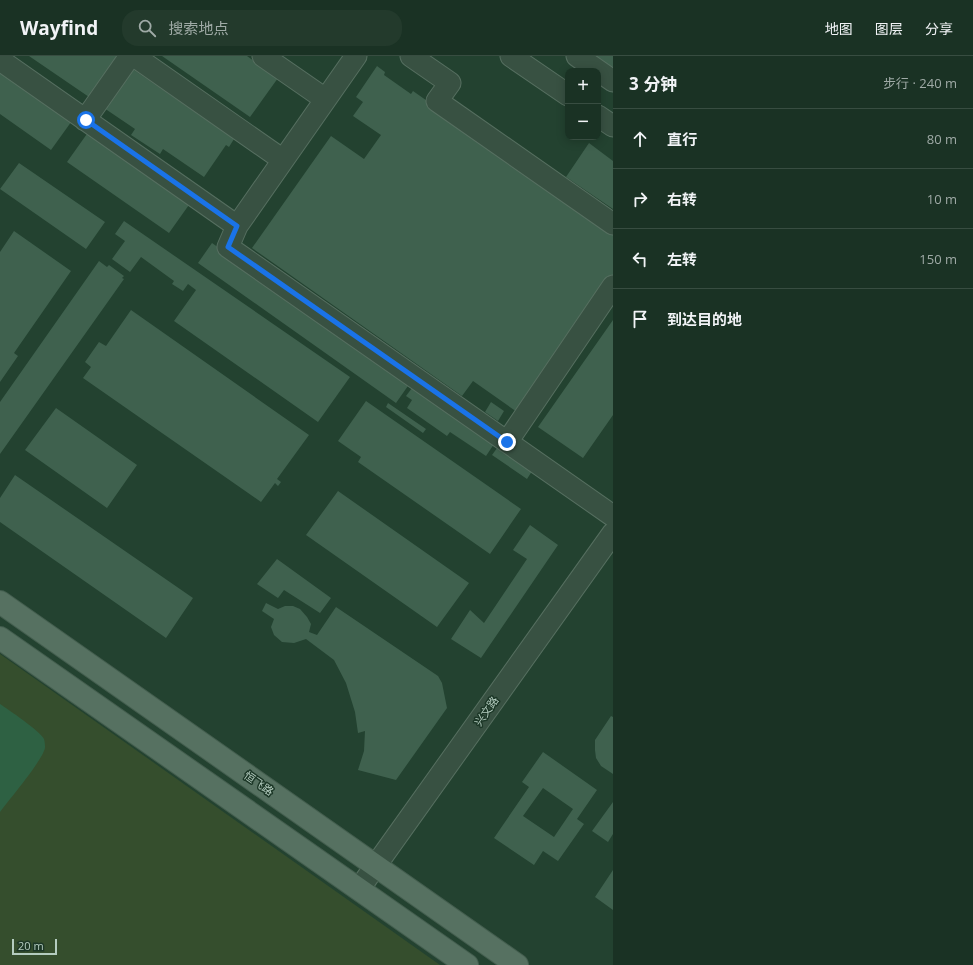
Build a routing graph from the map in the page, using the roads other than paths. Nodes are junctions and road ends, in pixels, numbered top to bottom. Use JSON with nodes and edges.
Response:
{"nodes":[{"id":1,"x":130,"y":56,"type":"edge"},
{"id":2,"x":134,"y":56,"type":"edge"},
{"id":3,"x":263,"y":56,"type":"edge"},
{"id":4,"x":356,"y":56,"type":"edge"},
{"id":5,"x":411,"y":56,"type":"edge"},
{"id":6,"x":511,"y":56,"type":"edge"},
{"id":7,"x":577,"y":56,"type":"edge"},
{"id":8,"x":0,"y":60,"type":"edge"},
{"id":9,"x":613,"y":81,"type":"edge"},
{"id":10,"x":565,"y":93,"type":"edge"},
{"id":11,"x":325,"y":99,"type":"junction"},
{"id":12,"x":601,"y":118,"type":"edge"},
{"id":13,"x":86,"y":120,"type":"junction"},
{"id":14,"x":613,"y":126,"type":"edge"},
{"id":15,"x":283,"y":160,"type":"junction"},
{"id":16,"x":613,"y":224,"type":"edge"},
{"id":17,"x":237,"y":226,"type":"junction"},
{"id":18,"x":613,"y":286,"type":"edge"},
{"id":19,"x":507,"y":442,"type":"junction"},
{"id":20,"x":613,"y":516,"type":"edge"},
{"id":21,"x":613,"y":533,"type":"edge"},
{"id":22,"x":0,"y":602,"type":"edge"},
{"id":23,"x":0,"y":638,"type":"edge"},
{"id":24,"x":376,"y":865,"type":"junction"},
{"id":25,"x":359,"y":889,"type":"junction"},
{"id":26,"x":467,"y":965,"type":"edge"},
{"id":27,"x":517,"y":965,"type":"edge"}],
"edges":[{"from":1,"to":13,"type":"street"},
{"from":2,"to":15,"type":"street"},
{"from":3,"to":11,"type":"street"},
{"from":4,"to":11,"type":"street"},
{"from":5,"to":16,"type":"street"},
{"from":6,"to":10,"type":"street"},
{"from":7,"to":9,"type":"street"},
{"from":8,"to":13,"type":"street"},
{"from":11,"to":15,"type":"street"},
{"from":12,"to":14,"type":"street"},
{"from":13,"to":17,"type":"street"},
{"from":15,"to":17,"type":"street"},
{"from":17,"to":19,"type":"street"},
{"from":18,"to":19,"type":"street"},
{"from":19,"to":20,"type":"street"},
{"from":21,"to":24,"type":"street","name":"兴文路"},
{"from":22,"to":24,"type":"main road","name":"恒飞路"},
{"from":23,"to":25,"type":"main road"},
{"from":24,"to":25,"type":"street","name":"兴文路"},
{"from":24,"to":27,"type":"main road","name":"恒飞路"},
{"from":25,"to":26,"type":"main road"}]}
